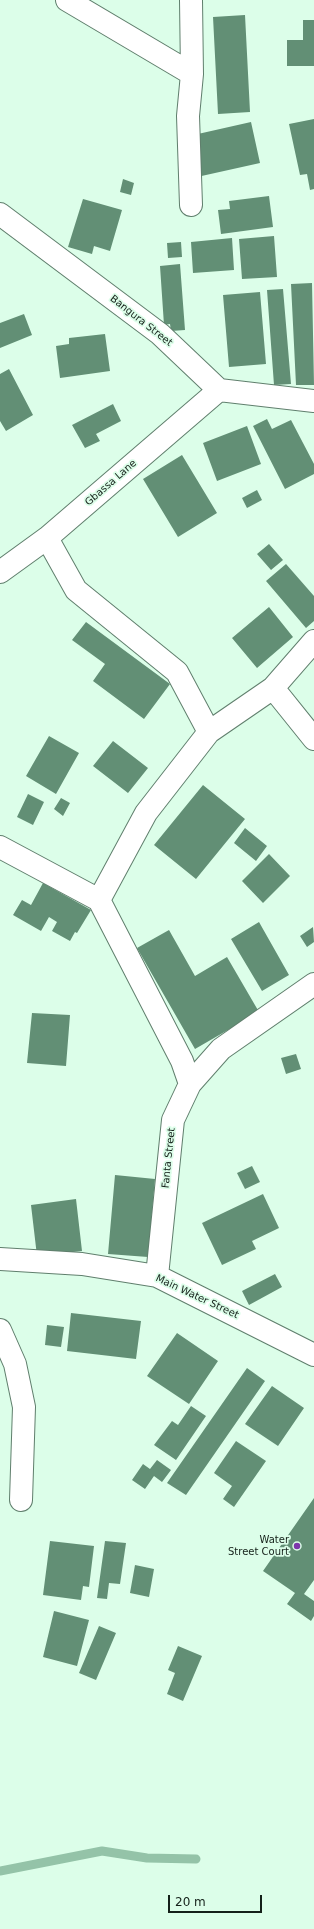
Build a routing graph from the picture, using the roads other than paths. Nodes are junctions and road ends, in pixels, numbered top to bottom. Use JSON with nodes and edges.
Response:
{"nodes":[{"id":1,"x":67,"y":0,"type":"edge"},
{"id":2,"x":190,"y":0,"type":"edge"},
{"id":3,"x":192,"y":74,"type":"junction"},
{"id":4,"x":191,"y":205,"type":"dead end"},
{"id":5,"x":0,"y":214,"type":"edge"},
{"id":6,"x":219,"y":390,"type":"junction"},
{"id":7,"x":314,"y":401,"type":"edge"},
{"id":8,"x":47,"y":538,"type":"junction"},
{"id":9,"x":0,"y":572,"type":"edge"},
{"id":10,"x":314,"y":641,"type":"edge"},
{"id":11,"x":273,"y":688,"type":"junction"},
{"id":12,"x":209,"y":732,"type":"junction"},
{"id":13,"x":314,"y":739,"type":"edge"},
{"id":14,"x":0,"y":847,"type":"edge"},
{"id":15,"x":99,"y":900,"type":"junction"},
{"id":16,"x":314,"y":984,"type":"edge"},
{"id":17,"x":190,"y":1084,"type":"junction"},
{"id":18,"x":0,"y":1260,"type":"edge"},
{"id":19,"x":156,"y":1276,"type":"junction"},
{"id":20,"x":0,"y":1330,"type":"edge"},
{"id":21,"x":314,"y":1355,"type":"edge"},
{"id":22,"x":21,"y":1500,"type":"dead end"}],
"edges":[{"from":1,"to":3,"type":"street"},
{"from":2,"to":3,"type":"street"},
{"from":3,"to":4,"type":"street"},
{"from":5,"to":6,"type":"street","name":"Bangura Street"},
{"from":6,"to":7,"type":"street"},
{"from":6,"to":8,"type":"street","name":"Gbassa Lane"},
{"from":8,"to":9,"type":"street","name":"Gbassa Lane"},
{"from":8,"to":12,"type":"street"},
{"from":10,"to":11,"type":"street"},
{"from":11,"to":12,"type":"street"},
{"from":11,"to":13,"type":"street"},
{"from":12,"to":15,"type":"street"},
{"from":14,"to":15,"type":"street"},
{"from":15,"to":17,"type":"street"},
{"from":16,"to":17,"type":"street","name":"Fanta Street"},
{"from":17,"to":19,"type":"street","name":"Fanta Street"},
{"from":18,"to":19,"type":"street","name":"Main Water Street"},
{"from":19,"to":21,"type":"street","name":"Main Water Street"},
{"from":20,"to":22,"type":"street"}]}
